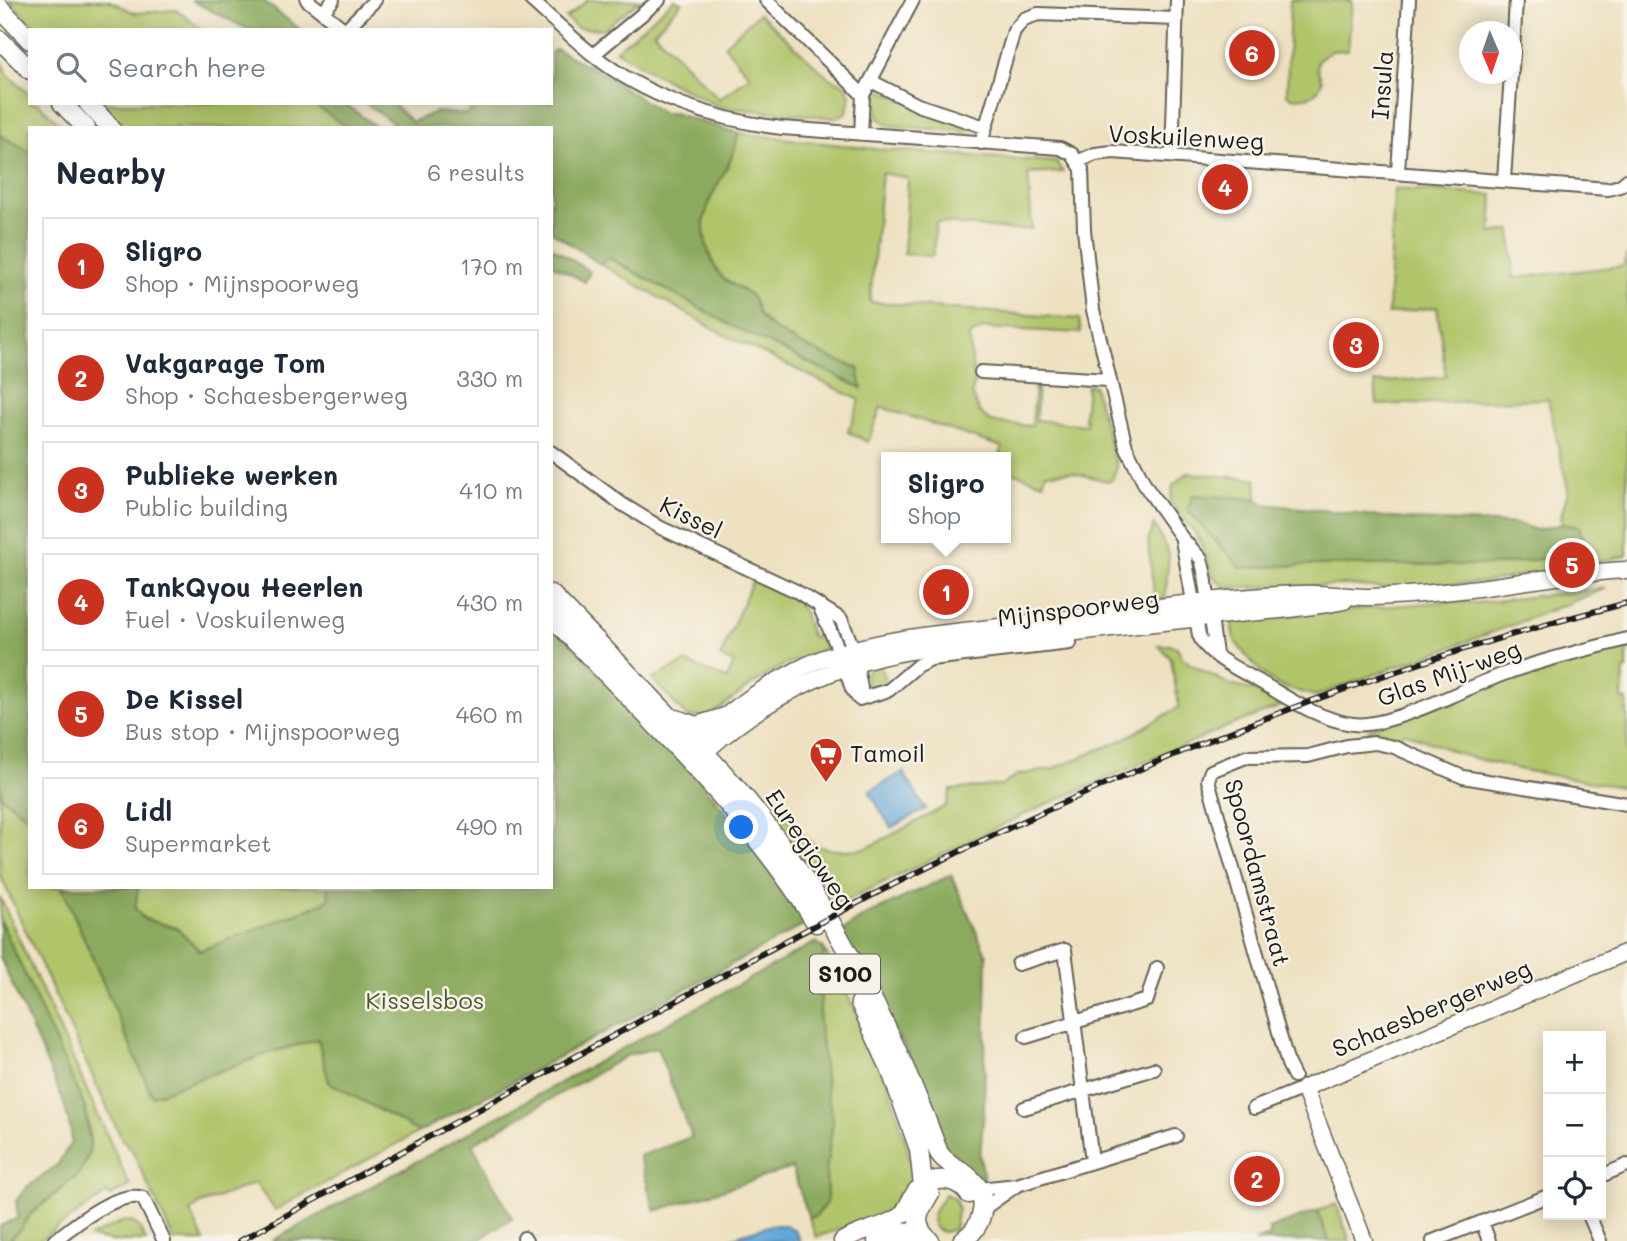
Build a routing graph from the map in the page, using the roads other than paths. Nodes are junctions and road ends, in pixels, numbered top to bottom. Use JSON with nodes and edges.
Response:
{"nodes":[{"id":1,"x":307,"y":0,"type":"edge"},
{"id":2,"x":333,"y":0,"type":"edge"},
{"id":3,"x":375,"y":0,"type":"edge"},
{"id":4,"x":531,"y":0,"type":"edge"},
{"id":5,"x":659,"y":0,"type":"edge"},
{"id":6,"x":766,"y":0,"type":"edge"},
{"id":7,"x":913,"y":0,"type":"edge"},
{"id":8,"x":1177,"y":0,"type":"edge"},
{"id":9,"x":1409,"y":0,"type":"edge"},
{"id":10,"x":1516,"y":0,"type":"edge"},
{"id":11,"x":0,"y":8,"type":"edge"},
{"id":12,"x":323,"y":12,"type":"junction"},
{"id":13,"x":1176,"y":19,"type":"junction"},
{"id":14,"x":1515,"y":21,"type":"edge"},
{"id":15,"x":551,"y":26,"type":"edge"},
{"id":16,"x":343,"y":28,"type":"edge"},
{"id":17,"x":347,"y":28,"type":"edge"},
{"id":18,"x":28,"y":38,"type":"edge"},
{"id":19,"x":0,"y":40,"type":"edge"},
{"id":20,"x":593,"y":55,"type":"junction"},
{"id":21,"x":28,"y":68,"type":"edge"},
{"id":22,"x":871,"y":81,"type":"junction"},
{"id":23,"x":1510,"y":84,"type":"edge"},
{"id":24,"x":863,"y":95,"type":"junction"},
{"id":25,"x":64,"y":105,"type":"edge"},
{"id":26,"x":90,"y":105,"type":"edge"},
{"id":27,"x":84,"y":126,"type":"edge"},
{"id":28,"x":109,"y":126,"type":"edge"},
{"id":29,"x":985,"y":127,"type":"junction"},
{"id":30,"x":861,"y":134,"type":"junction"},
{"id":31,"x":981,"y":143,"type":"junction"},
{"id":32,"x":1172,"y":156,"type":"junction"},
{"id":33,"x":1079,"y":161,"type":"junction"},
{"id":34,"x":1398,"y":172,"type":"junction"},
{"id":35,"x":1504,"y":180,"type":"junction"},
{"id":36,"x":1625,"y":186,"type":"edge"},
{"id":37,"x":981,"y":372,"type":"dead end"},
{"id":38,"x":1108,"y":380,"type":"junction"},
{"id":39,"x":553,"y":453,"type":"edge"},
{"id":40,"x":1627,"y":561,"type":"edge"},
{"id":41,"x":1627,"y":570,"type":"edge"},
{"id":42,"x":1589,"y":572,"type":"junction"},
{"id":43,"x":553,"y":596,"type":"edge"},
{"id":44,"x":1202,"y":610,"type":"junction"},
{"id":45,"x":553,"y":618,"type":"edge"},
{"id":46,"x":1627,"y":639,"type":"edge"},
{"id":47,"x":1070,"y":643,"type":"dead end"},
{"id":48,"x":849,"y":659,"type":"junction"},
{"id":49,"x":613,"y":682,"type":"junction"},
{"id":50,"x":669,"y":716,"type":"junction"},
{"id":51,"x":726,"y":717,"type":"junction"},
{"id":52,"x":698,"y":751,"type":"junction"},
{"id":53,"x":1627,"y":804,"type":"edge"},
{"id":54,"x":739,"y":817,"type":"junction"},
{"id":55,"x":1627,"y":952,"type":"edge"},
{"id":56,"x":1018,"y":964,"type":"dead end"},
{"id":57,"x":1157,"y":968,"type":"dead end"},
{"id":58,"x":1075,"y":1022,"type":"junction"},
{"id":59,"x":1026,"y":1037,"type":"dead end"},
{"id":60,"x":1154,"y":1069,"type":"dead end"},
{"id":61,"x":1299,"y":1082,"type":"junction"},
{"id":62,"x":1083,"y":1092,"type":"junction"},
{"id":63,"x":1024,"y":1108,"type":"dead end"},
{"id":64,"x":1254,"y":1108,"type":"dead end"},
{"id":65,"x":1176,"y":1136,"type":"dead end"},
{"id":66,"x":1092,"y":1161,"type":"junction"},
{"id":67,"x":1627,"y":1166,"type":"edge"},
{"id":68,"x":1606,"y":1174,"type":"edge"},
{"id":69,"x":928,"y":1184,"type":"junction"},
{"id":70,"x":1017,"y":1185,"type":"junction"},
{"id":71,"x":974,"y":1191,"type":"junction"},
{"id":72,"x":1543,"y":1198,"type":"edge"},
{"id":73,"x":983,"y":1209,"type":"junction"},
{"id":74,"x":905,"y":1212,"type":"joint"},
{"id":75,"x":1591,"y":1220,"type":"edge"},
{"id":76,"x":1482,"y":1222,"type":"junction"},
{"id":77,"x":920,"y":1237,"type":"edge"},
{"id":78,"x":972,"y":1238,"type":"edge"},
{"id":79,"x":54,"y":1241,"type":"edge"},
{"id":80,"x":163,"y":1241,"type":"edge"},
{"id":81,"x":842,"y":1241,"type":"edge"},
{"id":82,"x":878,"y":1241,"type":"edge"},
{"id":83,"x":892,"y":1241,"type":"edge"},
{"id":84,"x":1364,"y":1241,"type":"edge"},
{"id":85,"x":1433,"y":1241,"type":"edge"},
{"id":86,"x":1489,"y":1241,"type":"edge"},
{"id":87,"x":1600,"y":1241,"type":"edge"}],
"edges":[{"from":1,"to":12,"type":"street"},
{"from":2,"to":12,"type":"street"},
{"from":3,"to":17,"type":"street"},
{"from":4,"to":15,"type":"street","name":"Voskuilenweg"},
{"from":5,"to":20,"type":"street"},
{"from":6,"to":24,"type":"street"},
{"from":7,"to":22,"type":"street"},
{"from":8,"to":13,"type":"street"},
{"from":9,"to":34,"type":"street","name":"Insula"},
{"from":10,"to":14,"type":"street"},
{"from":11,"to":18,"type":"main road"},
{"from":12,"to":16,"type":"street"},
{"from":13,"to":29,"type":"street"},
{"from":13,"to":32,"type":"street"},
{"from":15,"to":20,"type":"street","name":"Voskuilenweg"},
{"from":19,"to":21,"type":"main road"},
{"from":20,"to":30,"type":"street","name":"Voskuilenweg"},
{"from":22,"to":24,"type":"street"},
{"from":22,"to":29,"type":"street"},
{"from":23,"to":35,"type":"street"},
{"from":24,"to":30,"type":"street"},
{"from":25,"to":27,"type":"main road"},
{"from":26,"to":28,"type":"main road"},
{"from":29,"to":31,"type":"street"},
{"from":30,"to":31,"type":"street","name":"Voskuilenweg"},
{"from":31,"to":33,"type":"street","name":"Voskuilenweg"},
{"from":32,"to":33,"type":"street","name":"Voskuilenweg"},
{"from":32,"to":34,"type":"street","name":"Voskuilenweg"},
{"from":33,"to":38,"type":"street"},
{"from":34,"to":35,"type":"street","name":"Voskuilenweg"},
{"from":35,"to":36,"type":"street","name":"Voskuilenweg"},
{"from":37,"to":38,"type":"street"},
{"from":38,"to":44,"type":"street","name":"Glas Mij-weg"},
{"from":39,"to":48,"type":"street","name":"Kissel"},
{"from":40,"to":42,"type":"street","name":"Mijnspoorweg"},
{"from":41,"to":42,"type":"street","name":"Mijnspoorweg"},
{"from":42,"to":44,"type":"street","name":"Mijnspoorweg"},
{"from":43,"to":50,"type":"main road","name":"Euregioweg","number":"S100"},
{"from":44,"to":46,"type":"street","name":"Glas Mij-weg"},
{"from":44,"to":48,"type":"street","name":"Mijnspoorweg"},
{"from":45,"to":49,"type":"main road","name":"Euregioweg","number":"S100"},
{"from":47,"to":48,"type":"street","name":"Kissel"},
{"from":48,"to":51,"type":"street","name":"Mijnspoorweg"},
{"from":48,"to":52,"type":"street","name":"Mijnspoorweg"},
{"from":49,"to":52,"type":"main road","number":"S100"},
{"from":49,"to":54,"type":"main road","name":"Euregioweg","number":"S100"},
{"from":50,"to":51,"type":"main road"},
{"from":50,"to":52,"type":"main road","name":"Euregioweg","number":"S100"},
{"from":51,"to":52,"type":"street","name":"Mijnspoorweg"},
{"from":52,"to":54,"type":"main road","number":"S100"},
{"from":52,"to":71,"type":"main road","name":"Euregioweg","number":"S100"},
{"from":53,"to":61,"type":"street","name":"Spoordamstraat"},
{"from":54,"to":69,"type":"main road","name":"Euregioweg","number":"S100"},
{"from":55,"to":61,"type":"street","name":"Schaesbergerweg"},
{"from":56,"to":58,"type":"street"},
{"from":57,"to":58,"type":"street"},
{"from":58,"to":59,"type":"street"},
{"from":58,"to":62,"type":"street"},
{"from":60,"to":62,"type":"street"},
{"from":61,"to":64,"type":"street","name":"Schaesbergerweg"},
{"from":61,"to":84,"type":"street"},
{"from":62,"to":63,"type":"street"},
{"from":62,"to":66,"type":"street"},
{"from":65,"to":66,"type":"street"},
{"from":66,"to":70,"type":"street"},
{"from":67,"to":68,"type":"street"},
{"from":69,"to":71,"type":"main road"},
{"from":69,"to":74,"type":"main road"},
{"from":69,"to":77,"type":"main road"},
{"from":70,"to":71,"type":"street"},
{"from":70,"to":73,"type":"street"},
{"from":71,"to":73,"type":"main road"},
{"from":71,"to":78,"type":"main road"},
{"from":72,"to":76,"type":"street"},
{"from":73,"to":78,"type":"main road"},
{"from":74,"to":81,"type":"street"},
{"from":75,"to":87,"type":"street"},
{"from":76,"to":85,"type":"street"},
{"from":76,"to":86,"type":"street"},
{"from":77,"to":82,"type":"street"},
{"from":77,"to":83,"type":"main road"},
{"from":79,"to":80,"type":"street"},
{"from":82,"to":83,"type":"main road"}]}
